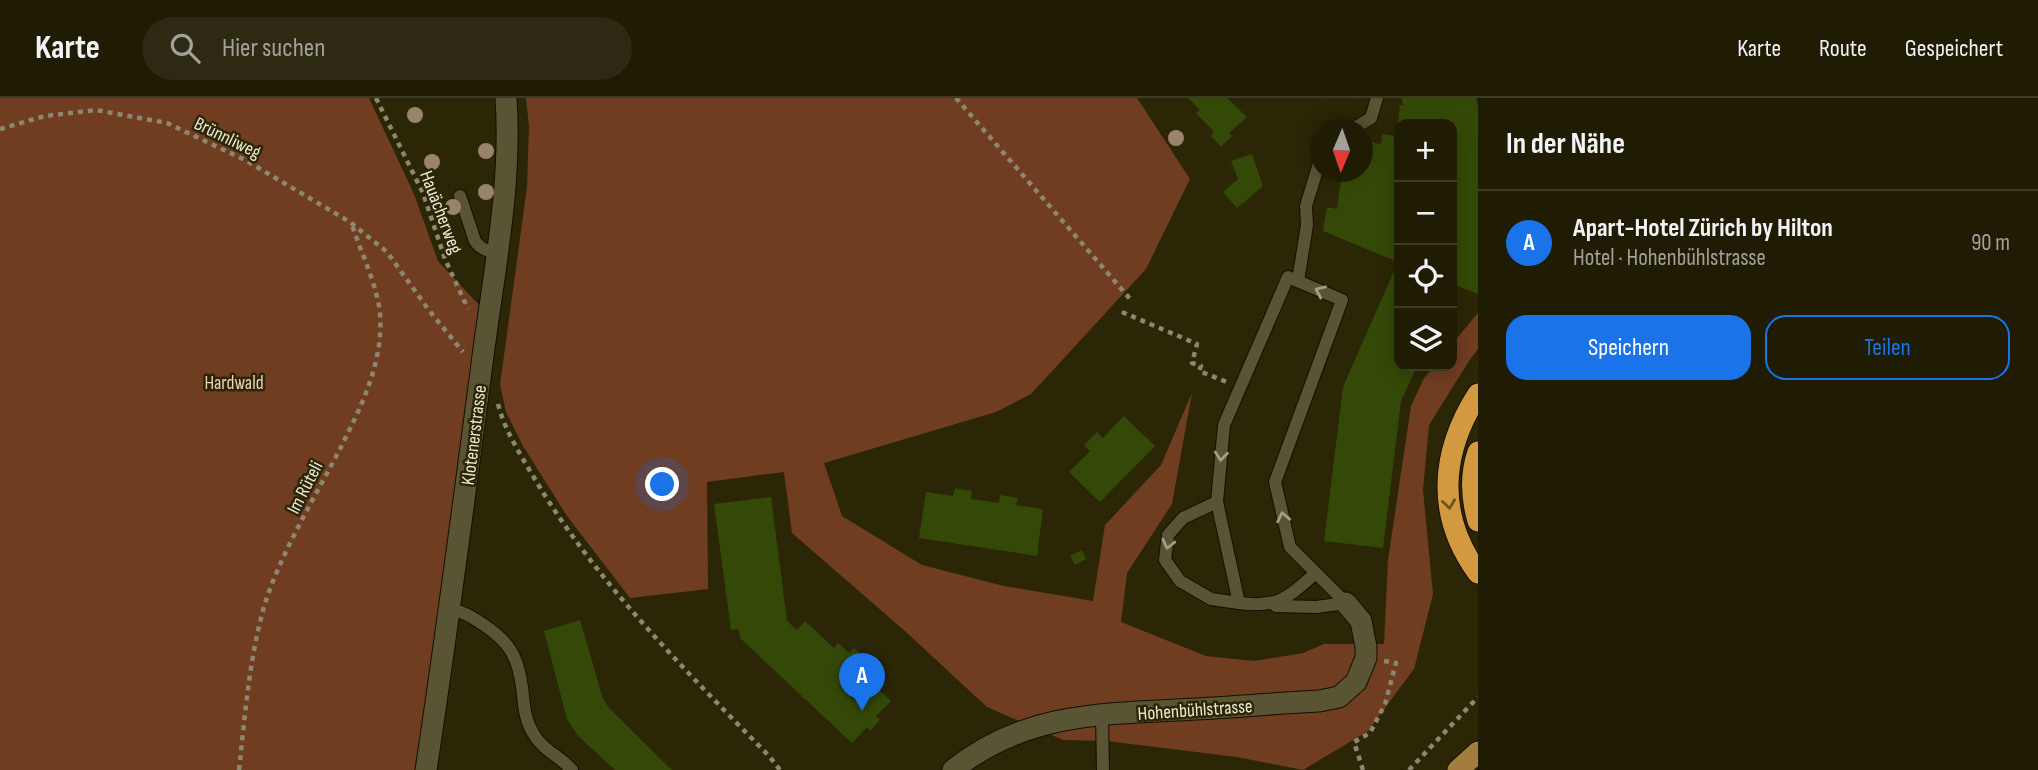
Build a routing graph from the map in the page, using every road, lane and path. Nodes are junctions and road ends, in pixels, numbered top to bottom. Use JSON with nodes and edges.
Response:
{"nodes":[{"id":1,"x":376,"y":98,"type":"edge"},
{"id":2,"x":506,"y":98,"type":"edge"},
{"id":3,"x":956,"y":98,"type":"edge"},
{"id":4,"x":1377,"y":98,"type":"edge"},
{"id":5,"x":1369,"y":119,"type":"edge"},
{"id":6,"x":0,"y":129,"type":"edge"},
{"id":7,"x":1313,"y":182,"type":"edge"},
{"id":8,"x":460,"y":196,"type":"dead end"},
{"id":9,"x":351,"y":222,"type":"junction"},
{"id":10,"x":498,"y":252,"type":"junction"},
{"id":11,"x":1298,"y":281,"type":"junction"},
{"id":12,"x":1131,"y":300,"type":"dead end"},
{"id":13,"x":1122,"y":312,"type":"dead end"},
{"id":14,"x":486,"y":333,"type":"junction"},
{"id":15,"x":481,"y":370,"type":"junction"},
{"id":16,"x":1213,"y":376,"type":"dead end"},
{"id":17,"x":1478,"y":394,"type":"edge"},
{"id":18,"x":514,"y":443,"type":"dead end"},
{"id":19,"x":1478,"y":452,"type":"edge"},
{"id":20,"x":1217,"y":502,"type":"junction"},
{"id":21,"x":1478,"y":521,"type":"edge"},
{"id":22,"x":1316,"y":573,"type":"junction"},
{"id":23,"x":1478,"y":573,"type":"edge"},
{"id":24,"x":1239,"y":603,"type":"junction"},
{"id":25,"x":1346,"y":603,"type":"junction"},
{"id":26,"x":1260,"y":606,"type":"junction"},
{"id":27,"x":450,"y":609,"type":"junction"},
{"id":28,"x":1366,"y":658,"type":"junction"},
{"id":29,"x":1478,"y":697,"type":"edge"},
{"id":30,"x":1102,"y":715,"type":"junction"},
{"id":31,"x":1478,"y":752,"type":"edge"},
{"id":32,"x":240,"y":770,"type":"edge"},
{"id":33,"x":426,"y":770,"type":"edge"},
{"id":34,"x":572,"y":770,"type":"edge"},
{"id":35,"x":780,"y":770,"type":"edge"},
{"id":36,"x":953,"y":770,"type":"edge"},
{"id":37,"x":1103,"y":770,"type":"edge"},
{"id":38,"x":1363,"y":770,"type":"edge"},
{"id":39,"x":1409,"y":770,"type":"edge"},
{"id":40,"x":1458,"y":770,"type":"edge"}],
"edges":[{"from":1,"to":14,"type":"path","name":"Hauächerweg"},
{"from":2,"to":10,"type":"street","name":"Klotenerstrasse"},
{"from":3,"to":12,"type":"path"},
{"from":4,"to":5,"type":"lane"},
{"from":6,"to":9,"type":"path","name":"Brünnliweg"},
{"from":7,"to":11,"type":"lane"},
{"from":8,"to":10,"type":"lane"},
{"from":9,"to":15,"type":"path","name":"Brünnliweg"},
{"from":9,"to":32,"type":"path","name":"Im Rüteli"},
{"from":10,"to":14,"type":"street","name":"Klotenerstrasse"},
{"from":11,"to":20,"type":"lane","one_way":true},
{"from":22,"to":11,"type":"lane","one_way":true},
{"from":13,"to":16,"type":"path"},
{"from":14,"to":15,"type":"street","name":"Klotenerstrasse"},
{"from":15,"to":27,"type":"street","name":"Klotenerstrasse"},
{"from":17,"to":23,"type":"highway","one_way":true},
{"from":18,"to":35,"type":"path"},
{"from":19,"to":21,"type":"highway"},
{"from":20,"to":24,"type":"lane"},
{"from":20,"to":24,"type":"lane","one_way":true},
{"from":22,"to":25,"type":"lane"},
{"from":22,"to":26,"type":"lane"},
{"from":24,"to":26,"type":"lane"},
{"from":25,"to":26,"type":"lane"},
{"from":25,"to":28,"type":"street"},
{"from":27,"to":33,"type":"street","name":"Klotenerstrasse"},
{"from":27,"to":34,"type":"lane"},
{"from":28,"to":30,"type":"street","name":"Hohenbühlstrasse"},
{"from":28,"to":38,"type":"path"},
{"from":29,"to":39,"type":"path"},
{"from":30,"to":36,"type":"street","name":"Hohenbühlstrasse"},
{"from":30,"to":37,"type":"lane"},
{"from":31,"to":40,"type":"main road"}]}
